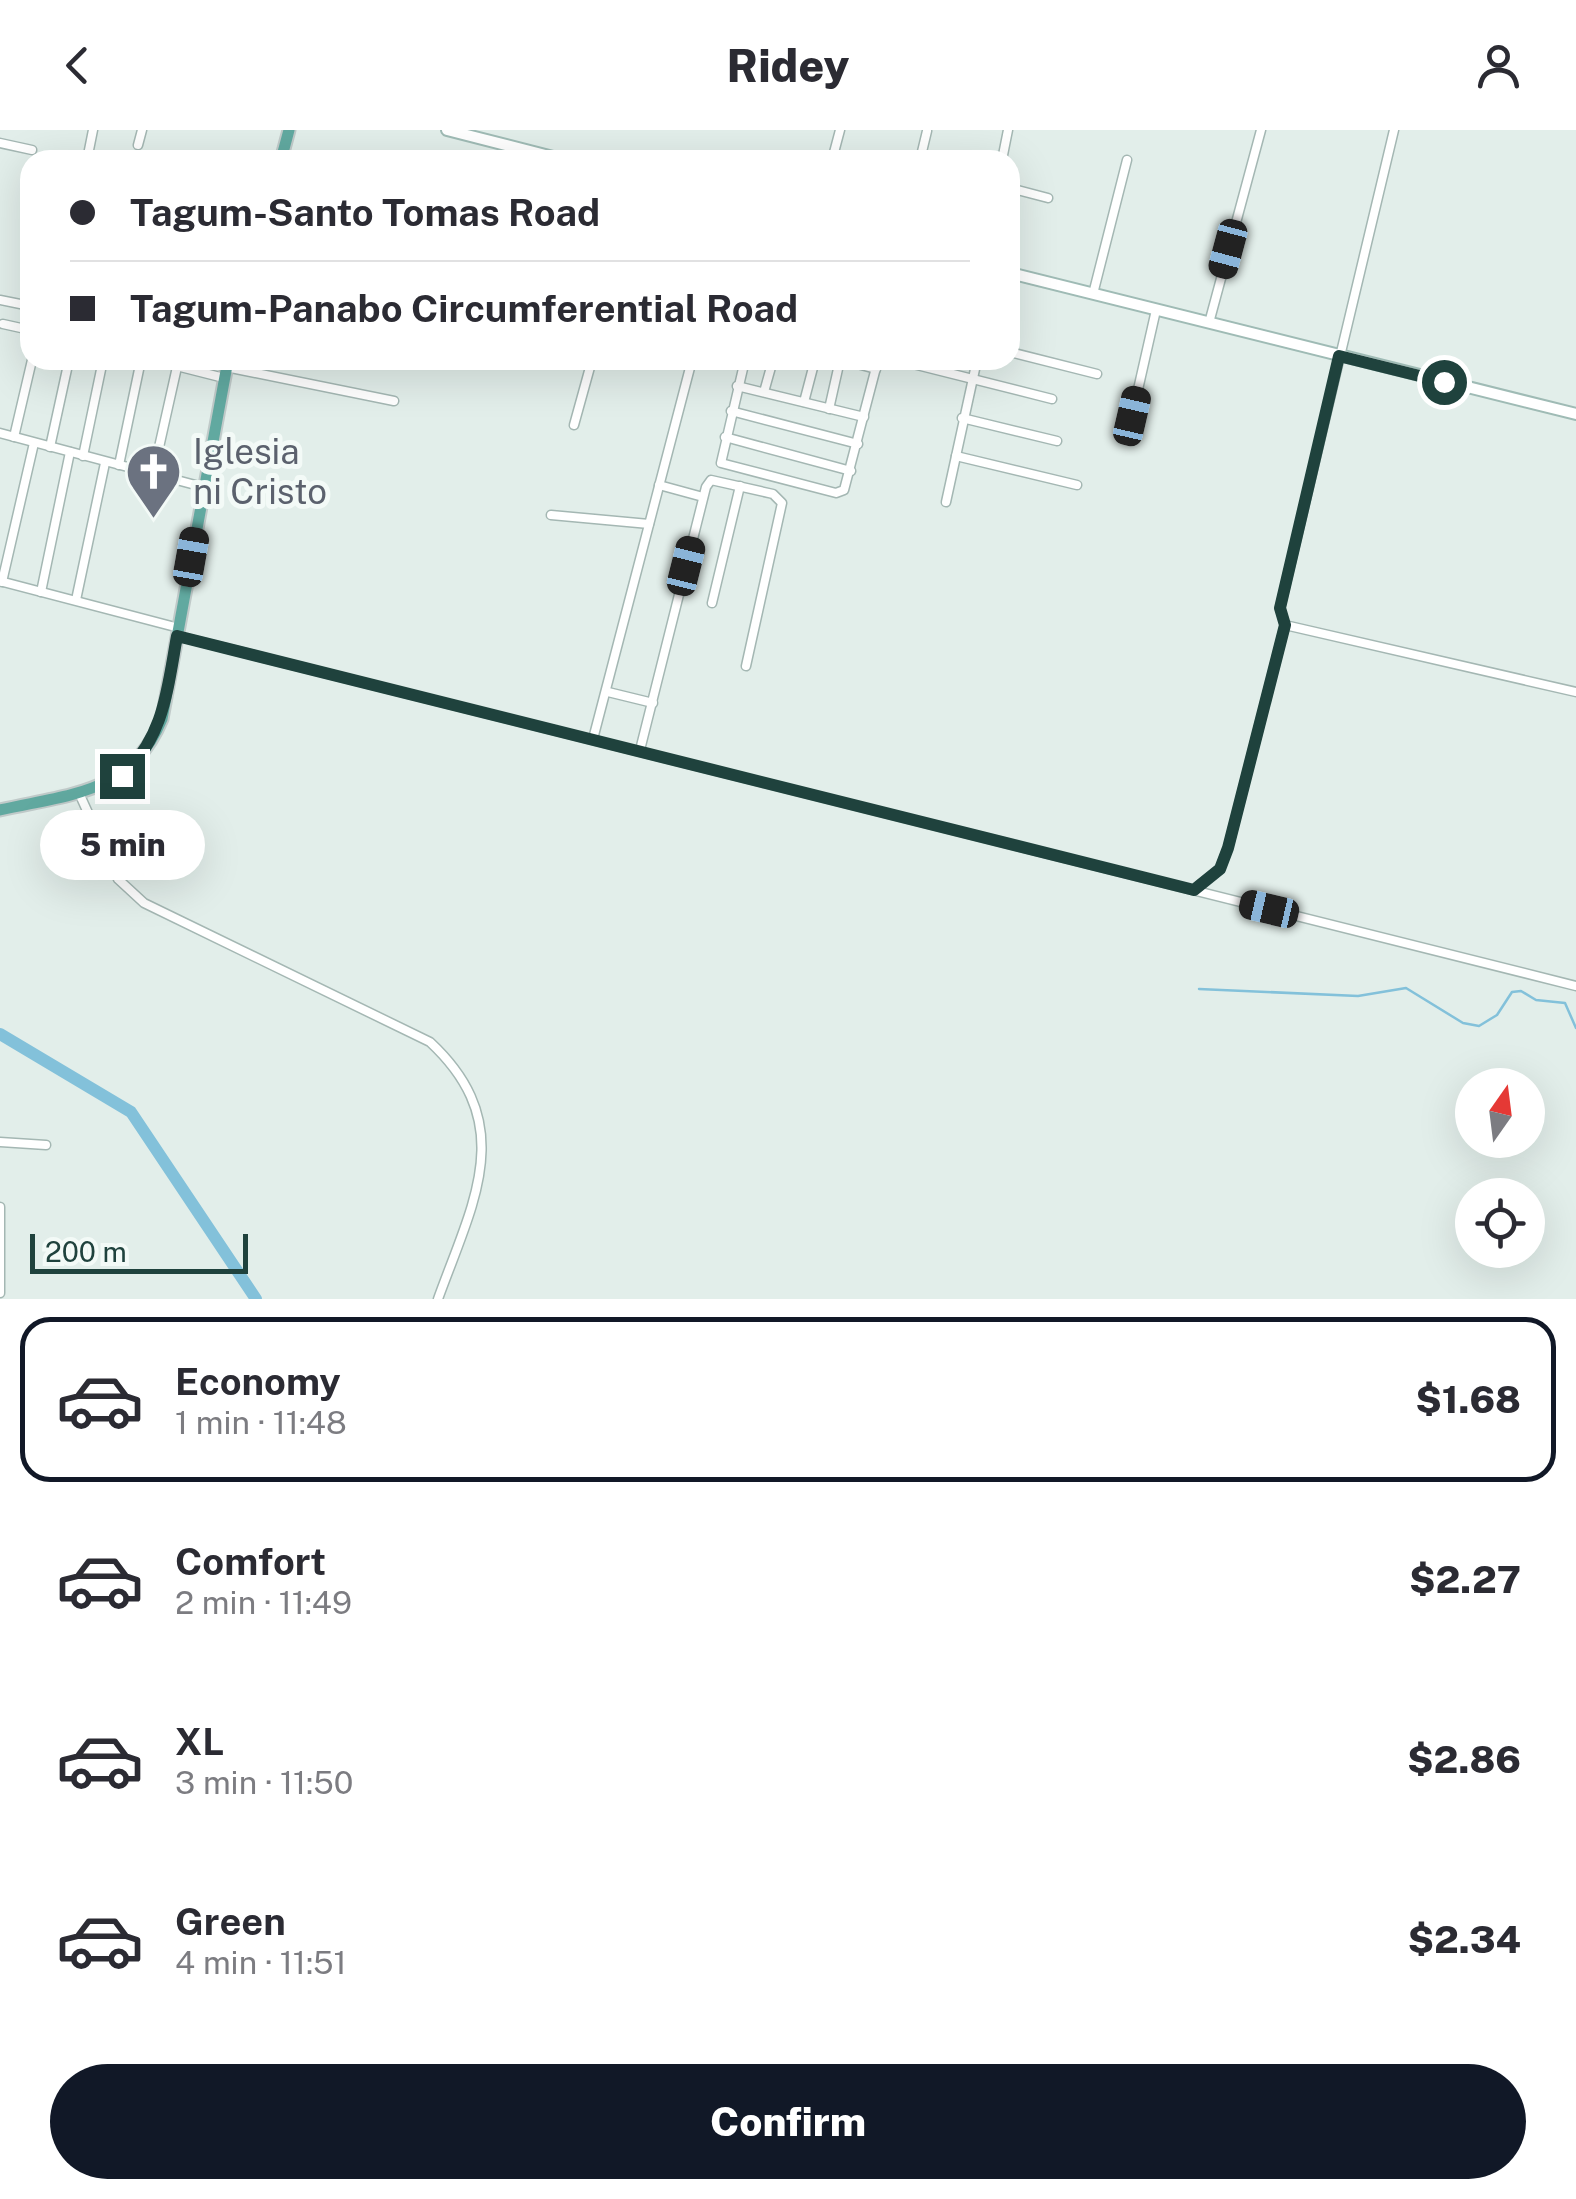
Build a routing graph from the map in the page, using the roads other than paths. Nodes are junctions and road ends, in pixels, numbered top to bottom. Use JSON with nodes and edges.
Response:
{"nodes":[{"id":1,"x":142,"y":130,"type":"edge"},
{"id":2,"x":447,"y":130,"type":"edge"},
{"id":3,"x":1261,"y":130,"type":"edge"},
{"id":4,"x":1394,"y":130,"type":"edge"},
{"id":5,"x":0,"y":143,"type":"edge"},
{"id":6,"x":138,"y":145,"type":"dead end"},
{"id":7,"x":32,"y":150,"type":"dead end"},
{"id":8,"x":525,"y":150,"type":"edge"},
{"id":9,"x":1127,"y":160,"type":"dead end"},
{"id":10,"x":1020,"y":191,"type":"edge"},
{"id":11,"x":1048,"y":198,"type":"dead end"},
{"id":12,"x":1020,"y":276,"type":"edge"},
{"id":13,"x":1093,"y":294,"type":"junction"},
{"id":14,"x":1156,"y":310,"type":"junction"},
{"id":15,"x":1209,"y":323,"type":"junction"},
{"id":16,"x":3,"y":324,"type":"dead end"},
{"id":17,"x":20,"y":328,"type":"edge"},
{"id":18,"x":1020,"y":355,"type":"edge"},
{"id":19,"x":1339,"y":356,"type":"junction"},
{"id":20,"x":30,"y":370,"type":"edge"},
{"id":21,"x":67,"y":370,"type":"edge"},
{"id":22,"x":101,"y":370,"type":"edge"},
{"id":23,"x":139,"y":370,"type":"edge"},
{"id":24,"x":177,"y":370,"type":"edge"},
{"id":25,"x":226,"y":370,"type":"edge"},
{"id":26,"x":236,"y":370,"type":"edge"},
{"id":27,"x":589,"y":370,"type":"edge"},
{"id":28,"x":689,"y":370,"type":"edge"},
{"id":29,"x":742,"y":370,"type":"edge"},
{"id":30,"x":770,"y":370,"type":"edge"},
{"id":31,"x":812,"y":370,"type":"edge"},
{"id":32,"x":838,"y":370,"type":"edge"},
{"id":33,"x":876,"y":370,"type":"edge"},
{"id":34,"x":937,"y":370,"type":"edge"},
{"id":35,"x":974,"y":370,"type":"edge"},
{"id":36,"x":1097,"y":374,"type":"dead end"},
{"id":37,"x":972,"y":379,"type":"junction"},
{"id":38,"x":738,"y":386,"type":"junction"},
{"id":39,"x":764,"y":392,"type":"junction"},
{"id":40,"x":1052,"y":399,"type":"dead end"},
{"id":41,"x":394,"y":401,"type":"dead end"},
{"id":42,"x":804,"y":402,"type":"junction"},
{"id":43,"x":829,"y":408,"type":"junction"},
{"id":44,"x":731,"y":411,"type":"junction"},
{"id":45,"x":1576,"y":414,"type":"edge"},
{"id":46,"x":1132,"y":416,"type":"dead end"},
{"id":47,"x":864,"y":418,"type":"junction"},
{"id":48,"x":962,"y":418,"type":"junction"},
{"id":49,"x":574,"y":425,"type":"dead end"},
{"id":50,"x":0,"y":433,"type":"edge"},
{"id":51,"x":14,"y":436,"type":"junction"},
{"id":52,"x":725,"y":437,"type":"junction"},
{"id":53,"x":1057,"y":441,"type":"dead end"},
{"id":54,"x":34,"y":444,"type":"junction"},
{"id":55,"x":858,"y":444,"type":"junction"},
{"id":56,"x":50,"y":448,"type":"junction"},
{"id":57,"x":70,"y":452,"type":"junction"},
{"id":58,"x":83,"y":456,"type":"junction"},
{"id":59,"x":956,"y":456,"type":"junction"},
{"id":60,"x":106,"y":463,"type":"junction"},
{"id":61,"x":119,"y":466,"type":"junction"},
{"id":62,"x":851,"y":471,"type":"junction"},
{"id":63,"x":153,"y":474,"type":"junction"},
{"id":64,"x":659,"y":484,"type":"junction"},
{"id":65,"x":740,"y":486,"type":"junction"},
{"id":66,"x":1077,"y":486,"type":"dead end"},
{"id":67,"x":203,"y":487,"type":"junction"},
{"id":68,"x":703,"y":497,"type":"junction"},
{"id":69,"x":946,"y":502,"type":"dead end"},
{"id":70,"x":551,"y":515,"type":"dead end"},
{"id":71,"x":649,"y":524,"type":"junction"},
{"id":72,"x":1,"y":581,"type":"edge"},
{"id":73,"x":41,"y":592,"type":"junction"},
{"id":74,"x":76,"y":600,"type":"junction"},
{"id":75,"x":712,"y":603,"type":"dead end"},
{"id":76,"x":1285,"y":625,"type":"junction"},
{"id":77,"x":178,"y":632,"type":"junction"},
{"id":78,"x":746,"y":666,"type":"dead end"},
{"id":79,"x":608,"y":692,"type":"junction"},
{"id":80,"x":1576,"y":692,"type":"edge"},
{"id":81,"x":653,"y":704,"type":"junction"},
{"id":82,"x":593,"y":739,"type":"junction"},
{"id":83,"x":640,"y":750,"type":"junction"},
{"id":84,"x":79,"y":793,"type":"junction"},
{"id":85,"x":0,"y":810,"type":"edge"},
{"id":86,"x":1194,"y":890,"type":"junction"},
{"id":87,"x":1576,"y":986,"type":"edge"},
{"id":88,"x":0,"y":1142,"type":"edge"},
{"id":89,"x":46,"y":1145,"type":"dead end"},
{"id":90,"x":0,"y":1207,"type":"edge"},
{"id":91,"x":0,"y":1296,"type":"edge"},
{"id":92,"x":438,"y":1299,"type":"edge"}],
"edges":[{"from":1,"to":6,"type":"street"},
{"from":2,"to":8,"type":"main road"},
{"from":3,"to":15,"type":"street"},
{"from":4,"to":19,"type":"street"},
{"from":5,"to":7,"type":"street"},
{"from":9,"to":13,"type":"street"},
{"from":10,"to":11,"type":"street"},
{"from":12,"to":13,"type":"main road"},
{"from":13,"to":14,"type":"main road"},
{"from":14,"to":15,"type":"main road"},
{"from":14,"to":46,"type":"street"},
{"from":15,"to":19,"type":"main road"},
{"from":16,"to":17,"type":"street"},
{"from":18,"to":36,"type":"street"},
{"from":19,"to":45,"type":"main road"},
{"from":19,"to":76,"type":"street"},
{"from":20,"to":51,"type":"street"},
{"from":21,"to":56,"type":"street"},
{"from":22,"to":58,"type":"street"},
{"from":23,"to":61,"type":"street"},
{"from":24,"to":63,"type":"street"},
{"from":25,"to":67,"type":"main road"},
{"from":26,"to":41,"type":"street"},
{"from":27,"to":49,"type":"street"},
{"from":28,"to":64,"type":"street"},
{"from":29,"to":38,"type":"street"},
{"from":30,"to":39,"type":"street"},
{"from":31,"to":42,"type":"street"},
{"from":32,"to":43,"type":"street"},
{"from":33,"to":47,"type":"street"},
{"from":34,"to":37,"type":"street"},
{"from":35,"to":37,"type":"street"},
{"from":37,"to":40,"type":"street"},
{"from":37,"to":48,"type":"street"},
{"from":38,"to":39,"type":"street"},
{"from":38,"to":44,"type":"street"},
{"from":39,"to":42,"type":"street"},
{"from":42,"to":43,"type":"street"},
{"from":43,"to":47,"type":"street"},
{"from":44,"to":52,"type":"street"},
{"from":44,"to":55,"type":"street"},
{"from":47,"to":55,"type":"street"},
{"from":48,"to":53,"type":"street"},
{"from":48,"to":59,"type":"street"},
{"from":50,"to":51,"type":"street"},
{"from":51,"to":54,"type":"street"},
{"from":52,"to":62,"type":"street"},
{"from":52,"to":62,"type":"street"},
{"from":54,"to":56,"type":"street"},
{"from":54,"to":72,"type":"street"},
{"from":55,"to":62,"type":"street"},
{"from":56,"to":57,"type":"street"},
{"from":57,"to":58,"type":"street"},
{"from":57,"to":73,"type":"street"},
{"from":58,"to":60,"type":"street"},
{"from":59,"to":66,"type":"street"},
{"from":59,"to":69,"type":"street"},
{"from":60,"to":61,"type":"street"},
{"from":60,"to":74,"type":"street"},
{"from":61,"to":63,"type":"street"},
{"from":63,"to":67,"type":"street"},
{"from":64,"to":68,"type":"street"},
{"from":64,"to":71,"type":"street"},
{"from":65,"to":68,"type":"street"},
{"from":65,"to":75,"type":"street"},
{"from":65,"to":78,"type":"street"},
{"from":67,"to":77,"type":"main road"},
{"from":68,"to":81,"type":"street"},
{"from":70,"to":71,"type":"street"},
{"from":71,"to":79,"type":"street"},
{"from":72,"to":73,"type":"street"},
{"from":73,"to":74,"type":"street"},
{"from":74,"to":77,"type":"street"},
{"from":76,"to":80,"type":"street"},
{"from":76,"to":86,"type":"street"},
{"from":77,"to":82,"type":"street"},
{"from":77,"to":84,"type":"main road"},
{"from":79,"to":81,"type":"street"},
{"from":79,"to":82,"type":"street"},
{"from":81,"to":83,"type":"street"},
{"from":82,"to":83,"type":"street"},
{"from":83,"to":86,"type":"street"},
{"from":84,"to":85,"type":"main road"},
{"from":84,"to":92,"type":"street"},
{"from":86,"to":87,"type":"street"},
{"from":88,"to":89,"type":"street"},
{"from":90,"to":91,"type":"street"}]}
